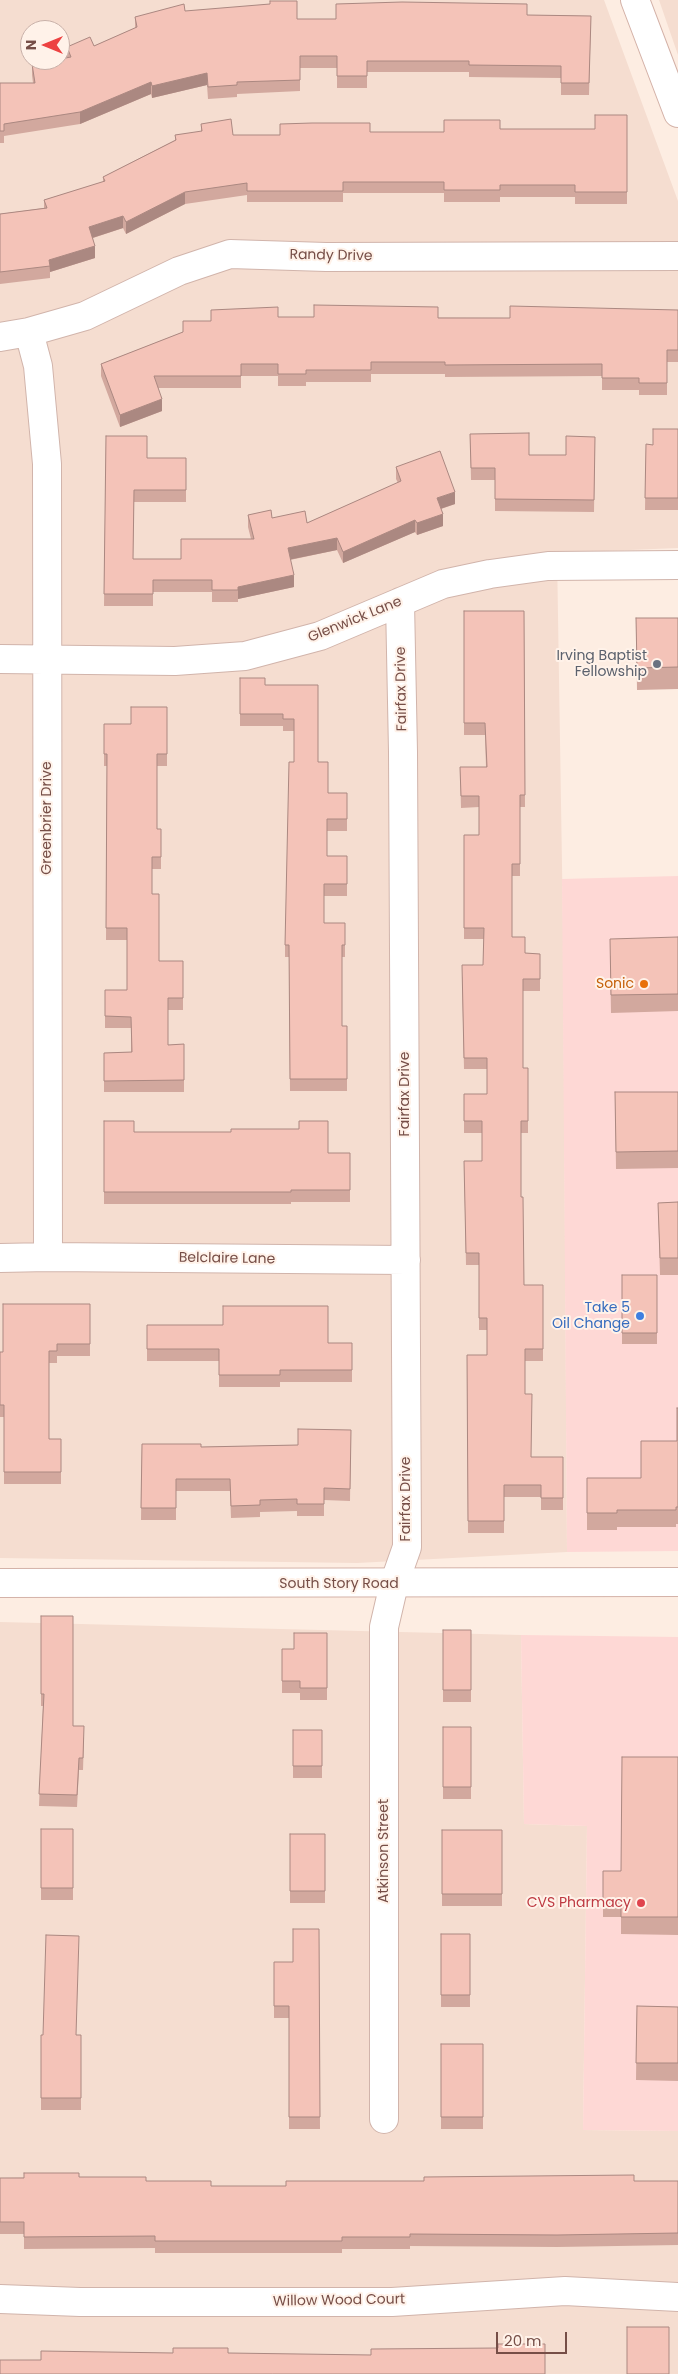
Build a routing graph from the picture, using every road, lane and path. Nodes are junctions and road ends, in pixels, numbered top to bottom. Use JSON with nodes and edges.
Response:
{"nodes":[{"id":1,"x":635,"y":0,"type":"edge"},
{"id":2,"x":678,"y":113,"type":"edge"},
{"id":3,"x":678,"y":256,"type":"edge"},
{"id":4,"x":29,"y":332,"type":"junction"},
{"id":5,"x":0,"y":337,"type":"edge"},
{"id":6,"x":678,"y":565,"type":"edge"},
{"id":7,"x":400,"y":602,"type":"junction"},
{"id":8,"x":0,"y":659,"type":"edge"},
{"id":9,"x":47,"y":659,"type":"junction"},
{"id":10,"x":48,"y":1257,"type":"junction"},
{"id":11,"x":0,"y":1258,"type":"edge"},
{"id":12,"x":406,"y":1260,"type":"junction"},
{"id":13,"x":678,"y":1582,"type":"edge"},
{"id":14,"x":0,"y":1583,"type":"edge"},
{"id":15,"x":394,"y":1584,"type":"junction"},
{"id":16,"x":384,"y":2118,"type":"dead end"},
{"id":17,"x":678,"y":2296,"type":"edge"},
{"id":18,"x":0,"y":2299,"type":"edge"}],
"edges":[{"from":1,"to":2,"type":"street"},
{"from":3,"to":4,"type":"street","name":"Randy Drive"},
{"from":4,"to":5,"type":"street","name":"Randy Drive"},
{"from":4,"to":9,"type":"street","name":"Greenbrier Drive"},
{"from":6,"to":7,"type":"street","name":"Glenwick Lane"},
{"from":7,"to":9,"type":"street","name":"Glenwick Lane"},
{"from":7,"to":12,"type":"street","name":"Fairfax Drive"},
{"from":8,"to":9,"type":"street","name":"Glenwick Lane"},
{"from":9,"to":10,"type":"street","name":"Greenbrier Drive"},
{"from":10,"to":11,"type":"street"},
{"from":10,"to":12,"type":"street","name":"Belclaire Lane"},
{"from":12,"to":15,"type":"street","name":"Fairfax Drive"},
{"from":13,"to":15,"type":"street","name":"South Story Road"},
{"from":14,"to":15,"type":"street","name":"South Story Road"},
{"from":15,"to":16,"type":"street","name":"Atkinson Street"},
{"from":17,"to":18,"type":"street","name":"Willow Wood Court"}]}
